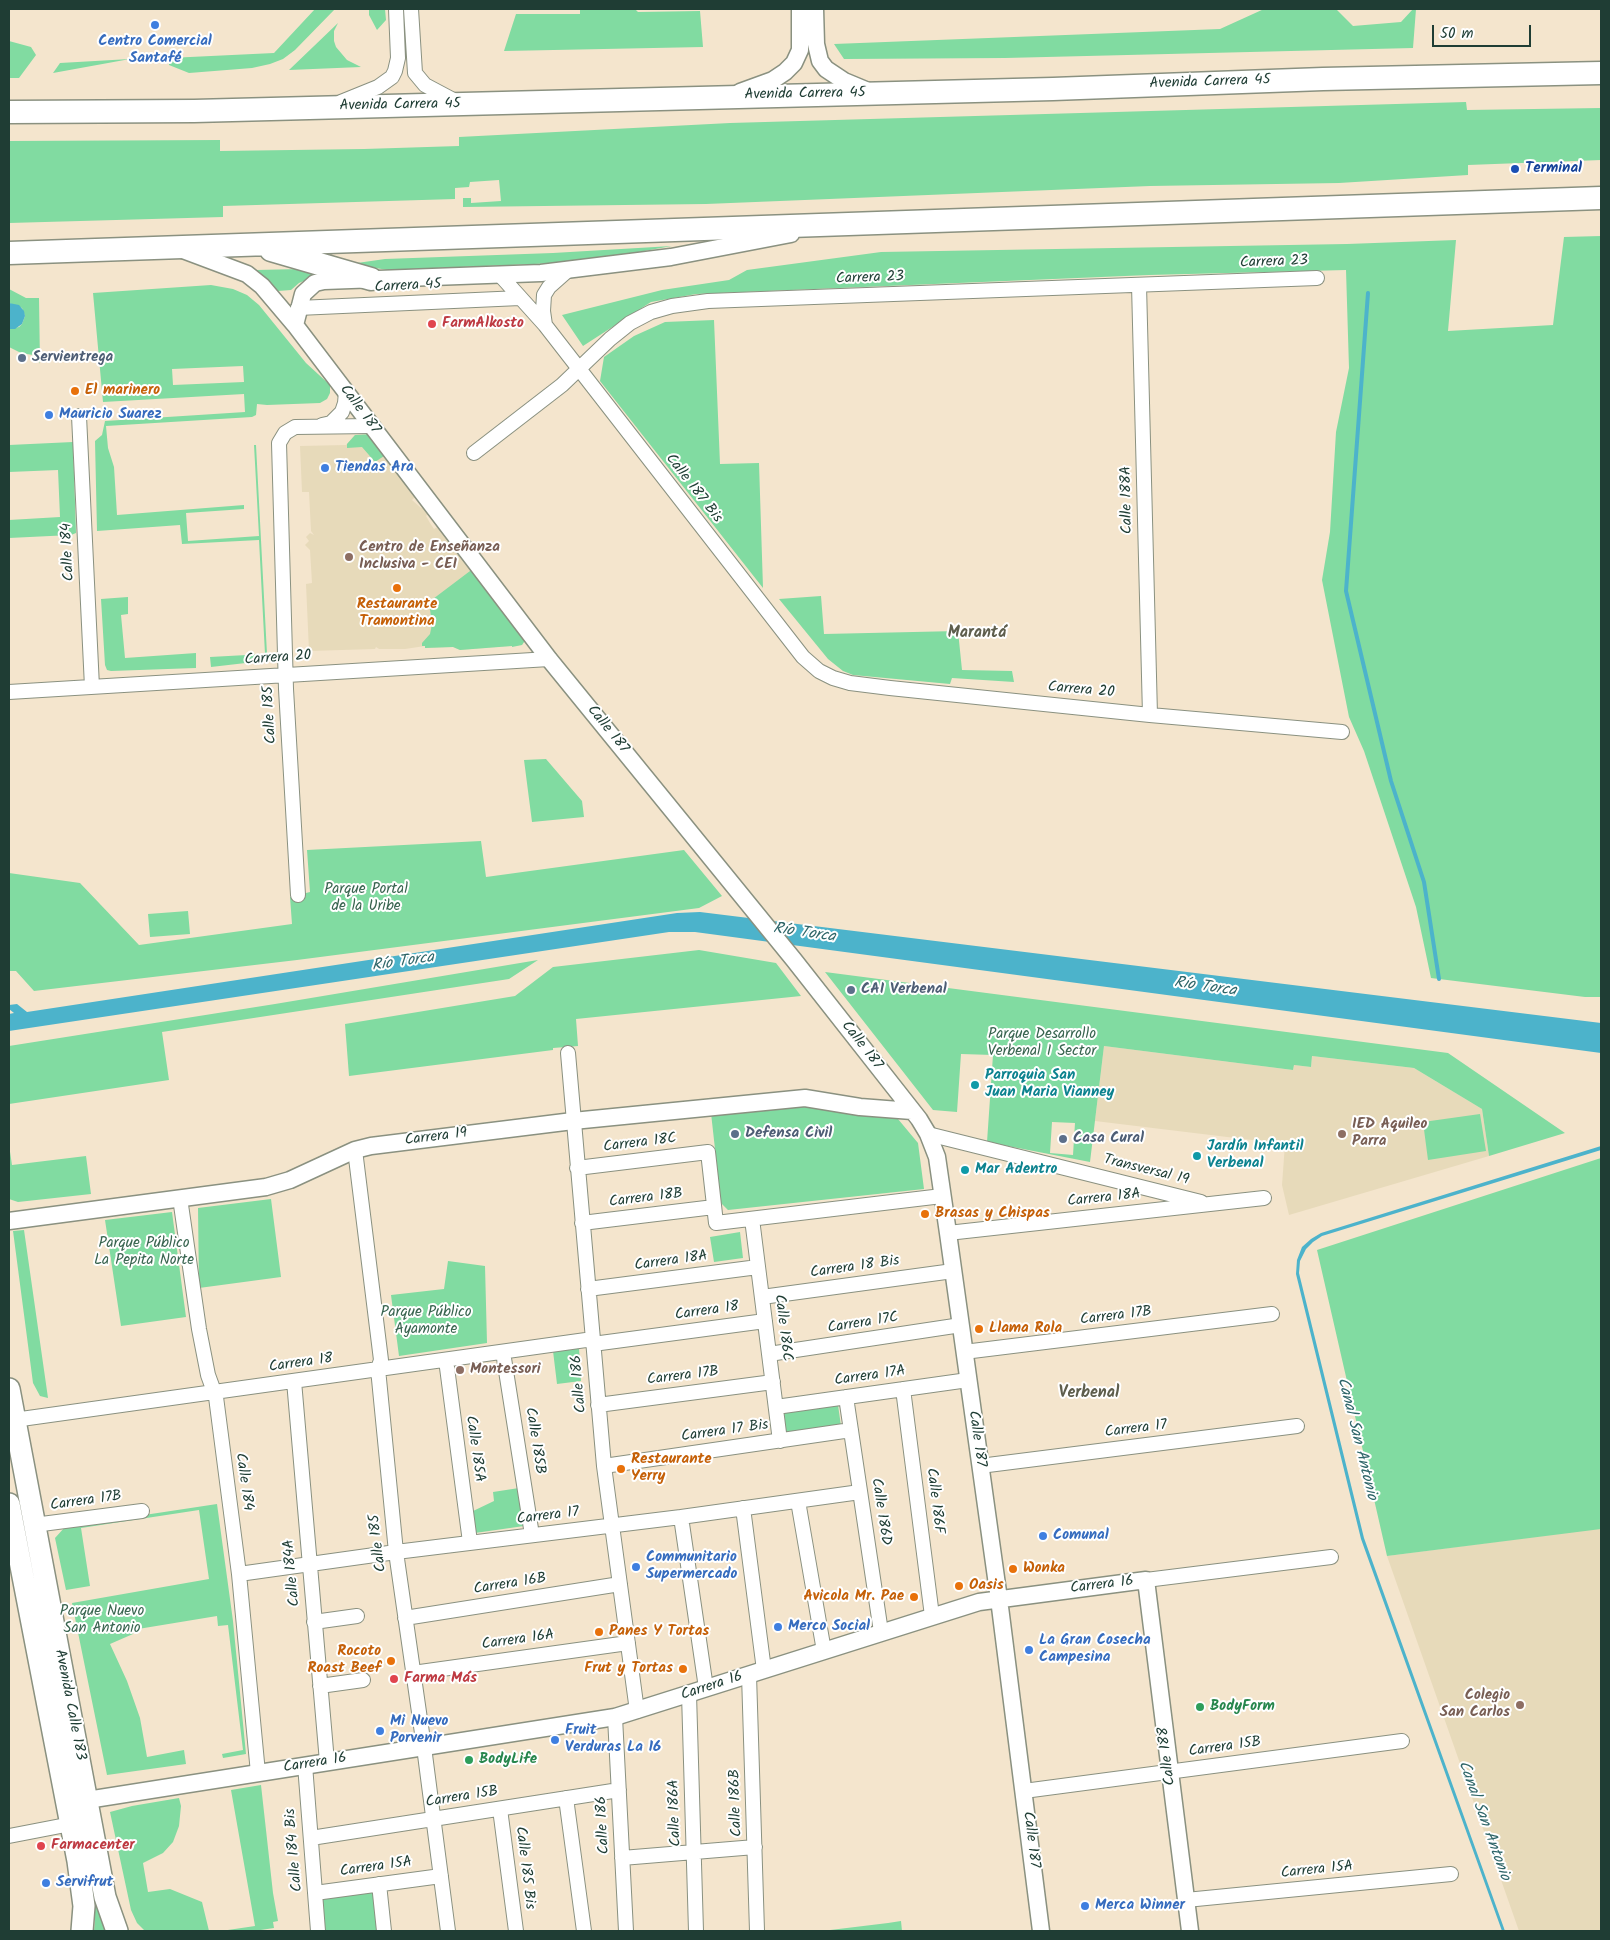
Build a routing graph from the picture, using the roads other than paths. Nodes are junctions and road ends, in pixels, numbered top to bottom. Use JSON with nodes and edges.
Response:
{"nodes":[{"id":1,"x":396,"y":9,"type":"edge"},
{"id":2,"x":411,"y":9,"type":"edge"},
{"id":3,"x":800,"y":9,"type":"edge"},
{"id":4,"x":815,"y":9,"type":"edge"},
{"id":5,"x":1601,"y":73,"type":"edge"},
{"id":6,"x":875,"y":94,"type":"junction"},
{"id":7,"x":723,"y":96,"type":"junction"},
{"id":8,"x":463,"y":104,"type":"junction"},
{"id":9,"x":9,"y":106,"type":"edge"},
{"id":10,"x":325,"y":108,"type":"junction"},
{"id":11,"x":9,"y":112,"type":"edge"},
{"id":12,"x":42,"y":112,"type":"junction"},
{"id":13,"x":1601,"y":198,"type":"edge"},
{"id":14,"x":836,"y":225,"type":"junction"},
{"id":15,"x":251,"y":245,"type":"junction"},
{"id":16,"x":177,"y":247,"type":"junction"},
{"id":17,"x":9,"y":253,"type":"edge"},
{"id":18,"x":567,"y":271,"type":"junction"},
{"id":19,"x":500,"y":275,"type":"junction"},
{"id":20,"x":1318,"y":278,"type":"dead end"},
{"id":21,"x":371,"y":279,"type":"junction"},
{"id":22,"x":1139,"y":285,"type":"junction"},
{"id":23,"x":520,"y":298,"type":"junction"},
{"id":24,"x":298,"y":308,"type":"junction"},
{"id":25,"x":295,"y":325,"type":"junction"},
{"id":26,"x":545,"y":325,"type":"junction"},
{"id":27,"x":579,"y":368,"type":"junction"},
{"id":28,"x":346,"y":392,"type":"junction"},
{"id":29,"x":79,"y":416,"type":"dead end"},
{"id":30,"x":372,"y":426,"type":"junction"},
{"id":31,"x":316,"y":427,"type":"junction"},
{"id":32,"x":474,"y":453,"type":"dead end"},
{"id":33,"x":549,"y":659,"type":"junction"},
{"id":34,"x":819,"y":671,"type":"joint"},
{"id":35,"x":286,"y":675,"type":"junction"},
{"id":36,"x":92,"y":687,"type":"junction"},
{"id":37,"x":9,"y":692,"type":"edge"},
{"id":38,"x":1150,"y":715,"type":"junction"},
{"id":39,"x":1342,"y":732,"type":"dead end"},
{"id":40,"x":298,"y":896,"type":"dead end"},
{"id":41,"x":568,"y":1053,"type":"dead end"},
{"id":42,"x":890,"y":1083,"type":"junction"},
{"id":43,"x":870,"y":1108,"type":"junction"},
{"id":44,"x":912,"y":1111,"type":"junction"},
{"id":45,"x":573,"y":1121,"type":"junction"},
{"id":46,"x":928,"y":1134,"type":"junction"},
{"id":47,"x":355,"y":1150,"type":"junction"},
{"id":48,"x":577,"y":1168,"type":"junction"},
{"id":49,"x":942,"y":1196,"type":"junction"},
{"id":50,"x":180,"y":1198,"type":"junction"},
{"id":51,"x":1264,"y":1198,"type":"dead end"},
{"id":52,"x":1210,"y":1204,"type":"junction"},
{"id":53,"x":714,"y":1207,"type":"junction"},
{"id":54,"x":752,"y":1219,"type":"junction"},
{"id":55,"x":9,"y":1221,"type":"edge"},
{"id":56,"x":582,"y":1223,"type":"junction"},
{"id":57,"x":948,"y":1233,"type":"junction"},
{"id":58,"x":758,"y":1267,"type":"junction"},
{"id":59,"x":953,"y":1271,"type":"junction"},
{"id":60,"x":588,"y":1289,"type":"junction"},
{"id":61,"x":762,"y":1298,"type":"junction"},
{"id":62,"x":1272,"y":1314,"type":"dead end"},
{"id":63,"x":765,"y":1321,"type":"junction"},
{"id":64,"x":961,"y":1326,"type":"junction"},
{"id":65,"x":593,"y":1341,"type":"junction"},
{"id":66,"x":503,"y":1352,"type":"junction"},
{"id":67,"x":964,"y":1352,"type":"junction"},
{"id":68,"x":769,"y":1354,"type":"junction"},
{"id":69,"x":446,"y":1360,"type":"junction"},
{"id":70,"x":378,"y":1369,"type":"junction"},
{"id":71,"x":968,"y":1380,"type":"junction"},
{"id":72,"x":294,"y":1381,"type":"junction"},
{"id":73,"x":773,"y":1382,"type":"junction"},
{"id":74,"x":9,"y":1389,"type":"edge"},
{"id":75,"x":903,"y":1389,"type":"junction"},
{"id":76,"x":215,"y":1392,"type":"junction"},
{"id":77,"x":846,"y":1397,"type":"junction"},
{"id":78,"x":598,"y":1405,"type":"junction"},
{"id":79,"x":776,"y":1407,"type":"junction"},
{"id":80,"x":14,"y":1420,"type":"junction"},
{"id":81,"x":1297,"y":1426,"type":"dead end"},
{"id":82,"x":851,"y":1430,"type":"junction"},
{"id":83,"x":780,"y":1441,"type":"junction"},
{"id":84,"x":604,"y":1466,"type":"junction"},
{"id":85,"x":980,"y":1466,"type":"junction"},
{"id":86,"x":860,"y":1492,"type":"junction"},
{"id":87,"x":798,"y":1501,"type":"junction"},
{"id":88,"x":743,"y":1508,"type":"junction"},
{"id":89,"x":142,"y":1511,"type":"dead end"},
{"id":90,"x":681,"y":1517,"type":"junction"},
{"id":91,"x":10,"y":1520,"type":"edge"},
{"id":92,"x":34,"y":1525,"type":"junction"},
{"id":93,"x":612,"y":1525,"type":"junction"},
{"id":94,"x":532,"y":1535,"type":"junction"},
{"id":95,"x":470,"y":1542,"type":"junction"},
{"id":96,"x":396,"y":1552,"type":"junction"},
{"id":97,"x":1331,"y":1557,"type":"dead end"},
{"id":98,"x":309,"y":1564,"type":"junction"},
{"id":99,"x":239,"y":1574,"type":"junction"},
{"id":100,"x":1146,"y":1580,"type":"junction"},
{"id":101,"x":620,"y":1584,"type":"junction"},
{"id":102,"x":999,"y":1599,"type":"junction"},
{"id":103,"x":357,"y":1616,"type":"dead end"},
{"id":104,"x":932,"y":1616,"type":"junction"},
{"id":105,"x":406,"y":1618,"type":"junction"},
{"id":106,"x":314,"y":1622,"type":"junction"},
{"id":107,"x":881,"y":1632,"type":"junction"},
{"id":108,"x":628,"y":1642,"type":"junction"},
{"id":109,"x":824,"y":1651,"type":"junction"},
{"id":110,"x":757,"y":1672,"type":"junction"},
{"id":111,"x":413,"y":1673,"type":"junction"},
{"id":112,"x":363,"y":1680,"type":"dead end"},
{"id":113,"x":320,"y":1686,"type":"junction"},
{"id":114,"x":706,"y":1688,"type":"junction"},
{"id":115,"x":689,"y":1694,"type":"junction"},
{"id":116,"x":637,"y":1711,"type":"junction"},
{"id":117,"x":615,"y":1717,"type":"junction"},
{"id":118,"x":1402,"y":1742,"type":"dead end"},
{"id":119,"x":424,"y":1747,"type":"junction"},
{"id":120,"x":327,"y":1762,"type":"junction"},
{"id":121,"x":305,"y":1766,"type":"junction"},
{"id":122,"x":1170,"y":1772,"type":"junction"},
{"id":123,"x":258,"y":1773,"type":"junction"},
{"id":124,"x":619,"y":1790,"type":"junction"},
{"id":125,"x":1024,"y":1791,"type":"junction"},
{"id":126,"x":566,"y":1798,"type":"junction"},
{"id":127,"x":87,"y":1800,"type":"junction"},
{"id":128,"x":500,"y":1809,"type":"junction"},
{"id":129,"x":433,"y":1819,"type":"junction"},
{"id":130,"x":71,"y":1824,"type":"junction"},
{"id":131,"x":9,"y":1836,"type":"edge"},
{"id":132,"x":310,"y":1838,"type":"junction"},
{"id":133,"x":755,"y":1847,"type":"junction"},
{"id":134,"x":694,"y":1852,"type":"junction"},
{"id":135,"x":622,"y":1858,"type":"junction"},
{"id":136,"x":1451,"y":1874,"type":"dead end"},
{"id":137,"x":440,"y":1876,"type":"junction"},
{"id":138,"x":379,"y":1884,"type":"junction"},
{"id":139,"x":315,"y":1893,"type":"junction"},
{"id":140,"x":1186,"y":1900,"type":"junction"},
{"id":141,"x":82,"y":1931,"type":"edge"},
{"id":142,"x":117,"y":1931,"type":"edge"},
{"id":143,"x":318,"y":1931,"type":"edge"},
{"id":144,"x":384,"y":1931,"type":"edge"},
{"id":145,"x":448,"y":1931,"type":"edge"},
{"id":146,"x":516,"y":1931,"type":"edge"},
{"id":147,"x":584,"y":1931,"type":"edge"},
{"id":148,"x":626,"y":1931,"type":"edge"},
{"id":149,"x":696,"y":1931,"type":"edge"},
{"id":150,"x":758,"y":1931,"type":"edge"},
{"id":151,"x":1042,"y":1931,"type":"edge"},
{"id":152,"x":1190,"y":1931,"type":"edge"}],
"edges":[{"from":1,"to":10,"type":"street"},
{"from":2,"to":8,"type":"street"},
{"from":3,"to":7,"type":"street"},
{"from":4,"to":6,"type":"street"},
{"from":5,"to":6,"type":"highway","name":"Avenida Carrera 45"},
{"from":6,"to":7,"type":"highway","name":"Avenida Carrera 45"},
{"from":7,"to":8,"type":"highway","name":"Avenida Carrera 45"},
{"from":8,"to":10,"type":"highway","name":"Avenida Carrera 45"},
{"from":9,"to":12,"type":"highway"},
{"from":10,"to":12,"type":"highway","name":"Avenida Carrera 45"},
{"from":11,"to":12,"type":"highway","name":"Avenida Carrera 45"},
{"from":13,"to":14,"type":"highway"},
{"from":14,"to":15,"type":"highway"},
{"from":14,"to":18,"type":"street"},
{"from":15,"to":16,"type":"highway"},
{"from":15,"to":21,"type":"highway"},
{"from":16,"to":17,"type":"highway"},
{"from":16,"to":25,"type":"street","name":"Calle 187"},
{"from":18,"to":19,"type":"street"},
{"from":18,"to":26,"type":"street"},
{"from":19,"to":21,"type":"street"},
{"from":19,"to":23,"type":"street","name":"Calle 187 Bis"},
{"from":20,"to":22,"type":"street","name":"Carrera 23"},
{"from":21,"to":24,"type":"street"},
{"from":22,"to":27,"type":"street","name":"Carrera 23"},
{"from":22,"to":38,"type":"street","name":"Calle 188A"},
{"from":23,"to":24,"type":"street","name":"Carrera 45"},
{"from":23,"to":26,"type":"street","name":"Calle 187 Bis"},
{"from":24,"to":25,"type":"street"},
{"from":25,"to":28,"type":"street","name":"Calle 187"},
{"from":26,"to":27,"type":"street","name":"Calle 187 Bis"},
{"from":27,"to":32,"type":"street","name":"Carrera 23"},
{"from":27,"to":34,"type":"street","name":"Calle 187 Bis"},
{"from":28,"to":30,"type":"street","name":"Calle 187"},
{"from":28,"to":31,"type":"street"},
{"from":29,"to":36,"type":"street","name":"Calle 184"},
{"from":30,"to":31,"type":"street"},
{"from":30,"to":33,"type":"street","name":"Calle 187"},
{"from":31,"to":35,"type":"street","name":"Calle 185"},
{"from":33,"to":35,"type":"street","name":"Carrera 20"},
{"from":33,"to":42,"type":"street","name":"Calle 187"},
{"from":34,"to":38,"type":"street","name":"Carrera 20"},
{"from":35,"to":36,"type":"street","name":"Carrera 20"},
{"from":35,"to":40,"type":"street","name":"Calle 185"},
{"from":36,"to":37,"type":"street","name":"Carrera 20"},
{"from":38,"to":39,"type":"street","name":"Carrera 20"},
{"from":41,"to":45,"type":"street","name":"Calle 186"},
{"from":42,"to":43,"type":"street"},
{"from":42,"to":44,"type":"street","name":"Calle 187"},
{"from":43,"to":44,"type":"street","name":"Carrera 19"},
{"from":43,"to":45,"type":"street","name":"Carrera 19"},
{"from":44,"to":46,"type":"street","name":"Calle 187"},
{"from":45,"to":47,"type":"street","name":"Carrera 19"},
{"from":45,"to":48,"type":"street","name":"Calle 186"},
{"from":46,"to":49,"type":"street","name":"Calle 187"},
{"from":46,"to":52,"type":"street","name":"Transversal 19"},
{"from":47,"to":50,"type":"street","name":"Carrera 19"},
{"from":47,"to":70,"type":"street","name":"Calle 185"},
{"from":48,"to":53,"type":"street","name":"Carrera 18C"},
{"from":48,"to":56,"type":"street","name":"Calle 186"},
{"from":49,"to":54,"type":"street"},
{"from":49,"to":57,"type":"street","name":"Calle 187"},
{"from":50,"to":55,"type":"street","name":"Carrera 19"},
{"from":50,"to":76,"type":"street","name":"Calle 184"},
{"from":51,"to":52,"type":"street","name":"Carrera 18A"},
{"from":52,"to":57,"type":"street","name":"Carrera 18A"},
{"from":53,"to":54,"type":"street"},
{"from":53,"to":56,"type":"street","name":"Carrera 18B"},
{"from":54,"to":58,"type":"street","name":"Calle 186C"},
{"from":56,"to":60,"type":"street","name":"Calle 186"},
{"from":57,"to":59,"type":"street","name":"Calle 187"},
{"from":58,"to":60,"type":"street","name":"Carrera 18A"},
{"from":58,"to":61,"type":"street","name":"Calle 186C"},
{"from":59,"to":61,"type":"street","name":"Carrera 18 Bis"},
{"from":59,"to":64,"type":"street","name":"Calle 187"},
{"from":60,"to":65,"type":"street","name":"Calle 186"},
{"from":61,"to":63,"type":"street","name":"Calle 186C"},
{"from":62,"to":67,"type":"street","name":"Carrera 17B"},
{"from":63,"to":65,"type":"street","name":"Carrera 18"},
{"from":63,"to":68,"type":"street","name":"Calle 186C"},
{"from":64,"to":67,"type":"street","name":"Calle 187"},
{"from":64,"to":68,"type":"street","name":"Carrera 17C"},
{"from":65,"to":66,"type":"street","name":"Carrera 18"},
{"from":65,"to":78,"type":"street","name":"Calle 186"},
{"from":66,"to":69,"type":"street","name":"Carrera 18"},
{"from":66,"to":94,"type":"street","name":"Calle 185B"},
{"from":67,"to":71,"type":"street","name":"Calle 187"},
{"from":68,"to":73,"type":"street","name":"Calle 186C"},
{"from":69,"to":70,"type":"street","name":"Carrera 18"},
{"from":69,"to":95,"type":"street","name":"Calle 185A"},
{"from":70,"to":72,"type":"street","name":"Carrera 18"},
{"from":70,"to":96,"type":"street","name":"Calle 185"},
{"from":71,"to":75,"type":"street","name":"Carrera 17A"},
{"from":71,"to":85,"type":"street","name":"Calle 187"},
{"from":72,"to":76,"type":"street","name":"Carrera 18"},
{"from":72,"to":98,"type":"street","name":"Calle 184A"},
{"from":73,"to":78,"type":"street","name":"Carrera 17B"},
{"from":73,"to":79,"type":"street","name":"Calle 186C"},
{"from":74,"to":80,"type":"main road","name":"Avenida Calle 183"},
{"from":75,"to":77,"type":"street","name":"Carrera 17A"},
{"from":75,"to":104,"type":"street","name":"Calle 186F"},
{"from":76,"to":80,"type":"street","name":"Carrera 18"},
{"from":76,"to":99,"type":"street","name":"Calle 184"},
{"from":77,"to":79,"type":"street","name":"Carrera 17A"},
{"from":77,"to":82,"type":"street","name":"Calle 186D"},
{"from":78,"to":84,"type":"street","name":"Calle 186"},
{"from":79,"to":83,"type":"street","name":"Calle 186C"},
{"from":80,"to":92,"type":"main road","name":"Avenida Calle 183"},
{"from":81,"to":85,"type":"street","name":"Carrera 17"},
{"from":82,"to":83,"type":"street","name":"Carrera 17 Bis"},
{"from":82,"to":86,"type":"street","name":"Calle 186D"},
{"from":83,"to":84,"type":"street","name":"Carrera 17 Bis"},
{"from":84,"to":93,"type":"street","name":"Calle 186"},
{"from":85,"to":102,"type":"street","name":"Calle 187"},
{"from":86,"to":87,"type":"street","name":"Carrera 17"},
{"from":86,"to":107,"type":"street","name":"Calle 186D"},
{"from":87,"to":88,"type":"street","name":"Carrera 17"},
{"from":87,"to":109,"type":"street"},
{"from":88,"to":90,"type":"street","name":"Carrera 17"},
{"from":88,"to":110,"type":"street","name":"Calle 186B"},
{"from":89,"to":92,"type":"street","name":"Carrera 17B"},
{"from":90,"to":93,"type":"street","name":"Carrera 17"},
{"from":90,"to":114,"type":"street"},
{"from":91,"to":130,"type":"main road","name":"Avenida Calle 183"},
{"from":92,"to":127,"type":"main road","name":"Avenida Calle 183"},
{"from":93,"to":94,"type":"street","name":"Carrera 17"},
{"from":93,"to":101,"type":"street","name":"Calle 186"},
{"from":94,"to":95,"type":"street","name":"Carrera 17"},
{"from":95,"to":96,"type":"street","name":"Carrera 17"},
{"from":96,"to":98,"type":"street","name":"Carrera 17"},
{"from":96,"to":105,"type":"street","name":"Calle 185"},
{"from":97,"to":100,"type":"street","name":"Carrera 16"},
{"from":98,"to":99,"type":"street","name":"Carrera 17"},
{"from":98,"to":106,"type":"street","name":"Calle 184A"},
{"from":99,"to":123,"type":"street","name":"Calle 184"},
{"from":100,"to":102,"type":"street","name":"Carrera 16"},
{"from":100,"to":122,"type":"street","name":"Calle 188"},
{"from":101,"to":105,"type":"street","name":"Carrera 16B"},
{"from":101,"to":108,"type":"street","name":"Calle 186"},
{"from":102,"to":104,"type":"street","name":"Carrera 16"},
{"from":102,"to":125,"type":"street","name":"Calle 187"},
{"from":103,"to":106,"type":"street"},
{"from":104,"to":107,"type":"street","name":"Carrera 16"},
{"from":105,"to":111,"type":"street","name":"Calle 185"},
{"from":106,"to":113,"type":"street","name":"Calle 184A"},
{"from":107,"to":109,"type":"street","name":"Carrera 16"},
{"from":108,"to":111,"type":"street","name":"Carrera 16A"},
{"from":108,"to":116,"type":"street","name":"Calle 186"},
{"from":109,"to":110,"type":"street","name":"Carrera 16"},
{"from":110,"to":114,"type":"street","name":"Carrera 16"},
{"from":110,"to":133,"type":"street","name":"Calle 186B"},
{"from":111,"to":119,"type":"street","name":"Calle 185"},
{"from":112,"to":113,"type":"street"},
{"from":113,"to":120,"type":"street","name":"Calle 184A"},
{"from":114,"to":115,"type":"street","name":"Carrera 16"},
{"from":115,"to":116,"type":"street","name":"Carrera 16"},
{"from":115,"to":134,"type":"street","name":"Calle 186A"},
{"from":116,"to":117,"type":"street","name":"Carrera 16"},
{"from":117,"to":119,"type":"street","name":"Carrera 16"},
{"from":117,"to":124,"type":"street","name":"Calle 186"},
{"from":118,"to":122,"type":"street","name":"Carrera 15B"},
{"from":119,"to":120,"type":"street","name":"Carrera 16"},
{"from":119,"to":129,"type":"street","name":"Calle 185"},
{"from":120,"to":121,"type":"street","name":"Carrera 16"},
{"from":121,"to":123,"type":"street","name":"Carrera 16"},
{"from":121,"to":132,"type":"street","name":"Calle 184 Bis"},
{"from":122,"to":125,"type":"street","name":"Carrera 15B"},
{"from":122,"to":140,"type":"street","name":"Calle 188"},
{"from":123,"to":127,"type":"street","name":"Carrera 16"},
{"from":124,"to":126,"type":"street","name":"Carrera 15B"},
{"from":124,"to":135,"type":"street","name":"Calle 186"},
{"from":125,"to":151,"type":"street","name":"Calle 187"},
{"from":126,"to":128,"type":"street","name":"Carrera 15B"},
{"from":126,"to":147,"type":"street"},
{"from":127,"to":142,"type":"main road","name":"Avenida Calle 183"},
{"from":128,"to":129,"type":"street","name":"Carrera 15B"},
{"from":128,"to":146,"type":"street","name":"Calle 185 Bis"},
{"from":129,"to":132,"type":"street","name":"Carrera 15B"},
{"from":129,"to":137,"type":"street","name":"Calle 185"},
{"from":130,"to":131,"type":"street"},
{"from":130,"to":141,"type":"main road","name":"Avenida Calle 183"},
{"from":132,"to":139,"type":"street","name":"Calle 184 Bis"},
{"from":133,"to":134,"type":"street"},
{"from":133,"to":150,"type":"street","name":"Calle 186B"},
{"from":134,"to":135,"type":"street"},
{"from":134,"to":149,"type":"street","name":"Calle 186A"},
{"from":135,"to":148,"type":"street","name":"Calle 186"},
{"from":136,"to":140,"type":"street","name":"Carrera 15A"},
{"from":137,"to":138,"type":"street","name":"Carrera 15A"},
{"from":137,"to":145,"type":"street","name":"Calle 185"},
{"from":138,"to":139,"type":"street","name":"Carrera 15A"},
{"from":138,"to":144,"type":"street"},
{"from":139,"to":143,"type":"street","name":"Calle 184 Bis"},
{"from":140,"to":152,"type":"street","name":"Calle 188"}]}
